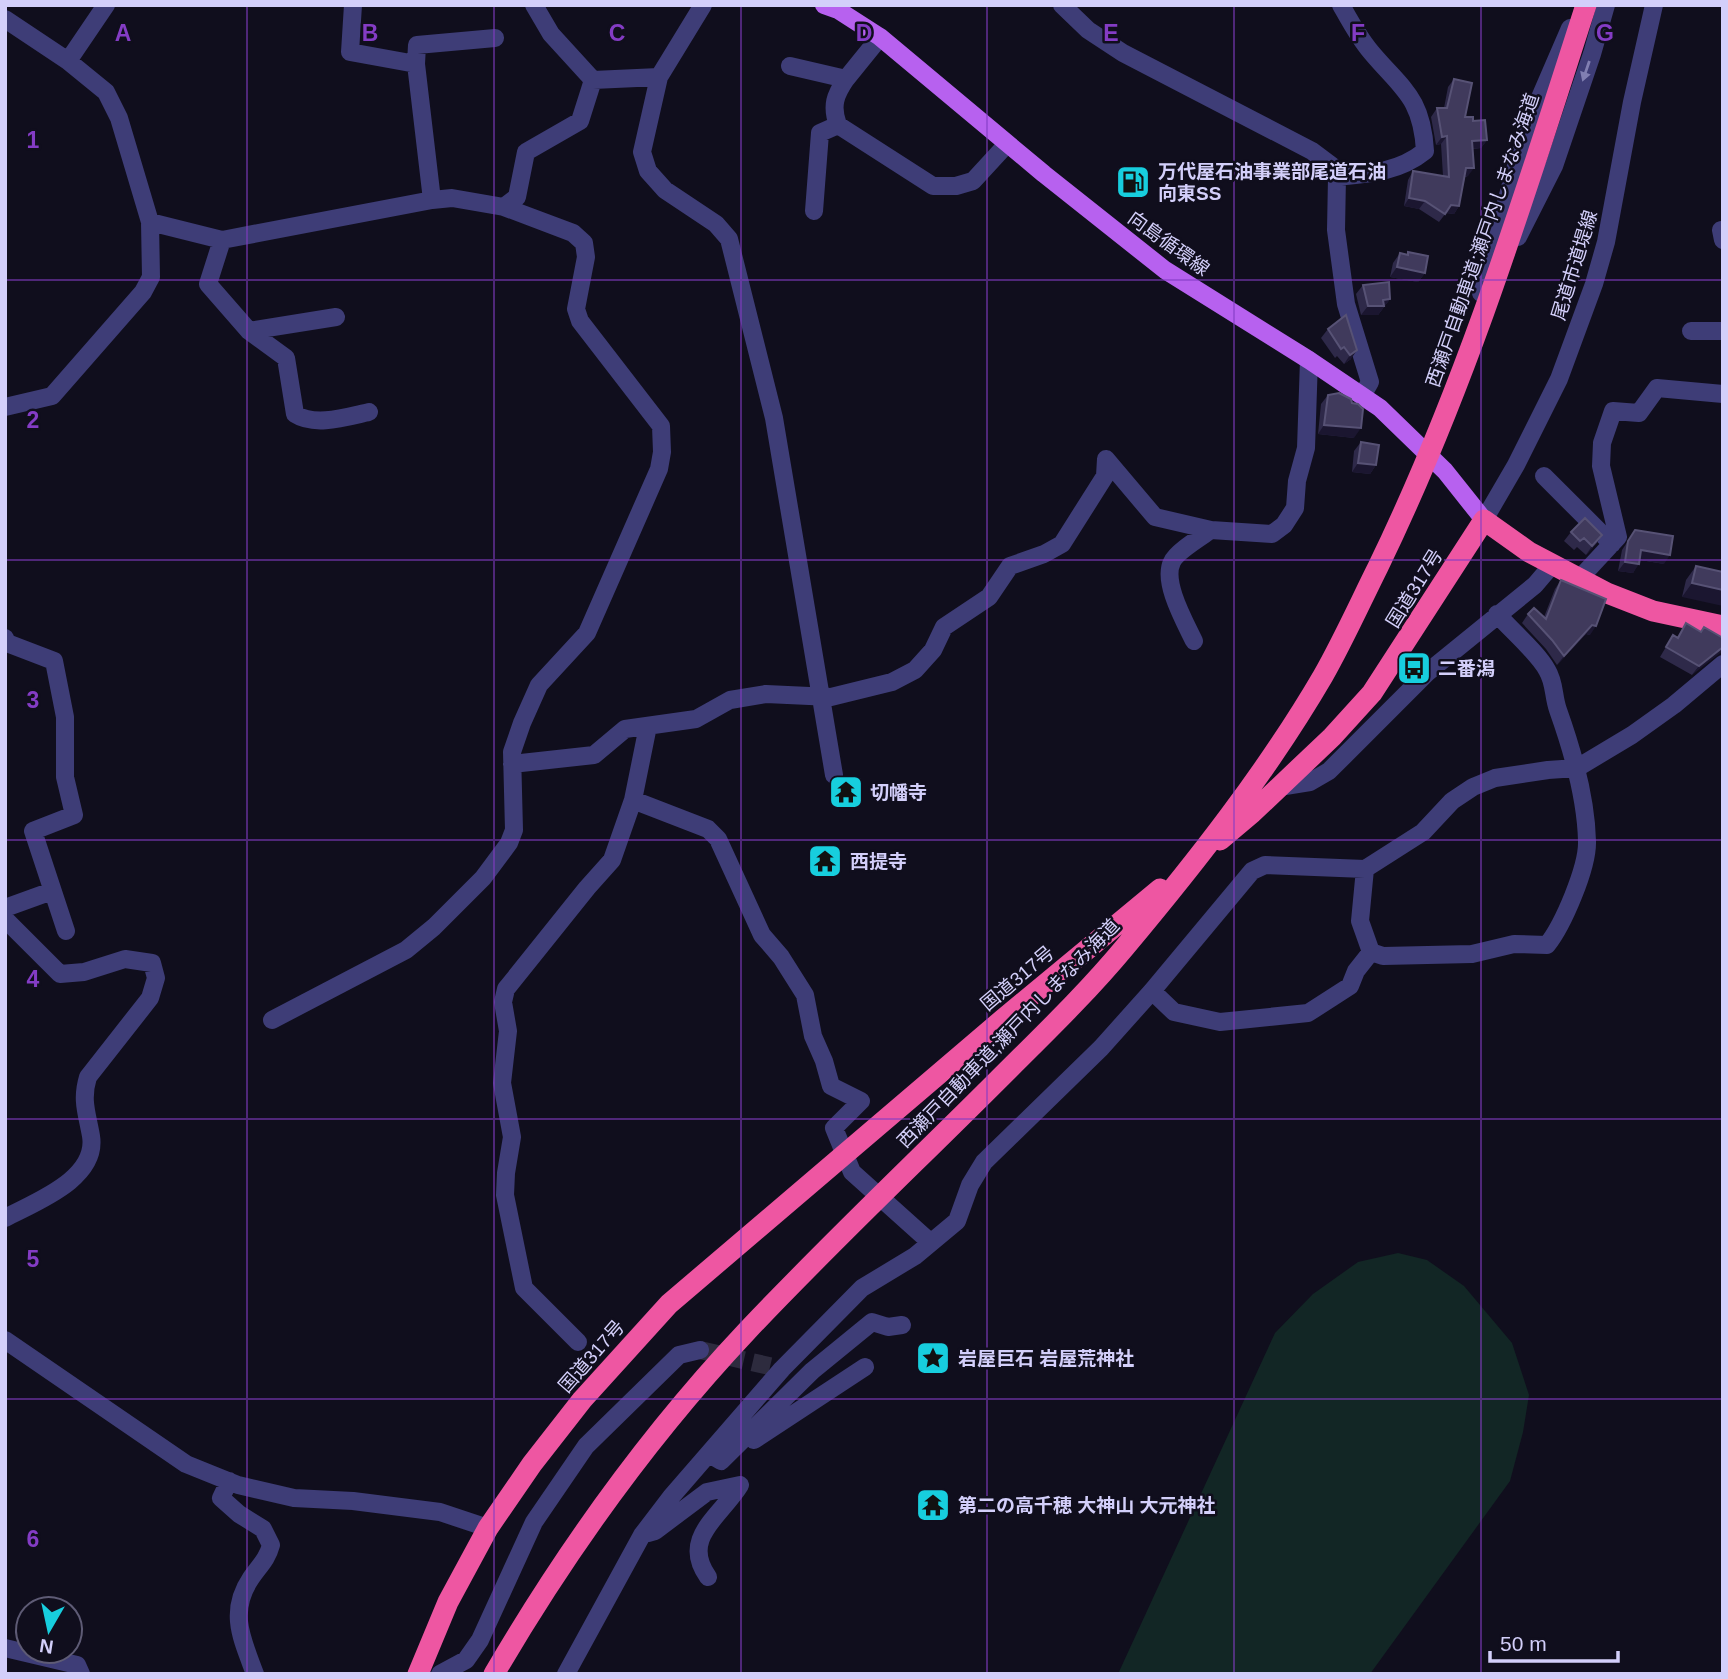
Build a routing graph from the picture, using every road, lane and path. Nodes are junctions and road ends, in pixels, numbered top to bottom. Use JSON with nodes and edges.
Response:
{"nodes":[{"id":1,"x":106,"y":5,"type":"edge"},
{"id":2,"x":353,"y":5,"type":"edge"},
{"id":3,"x":534,"y":5,"type":"edge"},
{"id":4,"x":703,"y":5,"type":"edge"},
{"id":5,"x":824,"y":5,"type":"edge"},
{"id":6,"x":1062,"y":5,"type":"edge"},
{"id":7,"x":1340,"y":5,"type":"edge"},
{"id":8,"x":1580,"y":5,"type":"edge"},
{"id":9,"x":1586,"y":5,"type":"edge"},
{"id":10,"x":1606,"y":5,"type":"edge"},
{"id":11,"x":1654,"y":5,"type":"edge"},
{"id":12,"x":5,"y":19,"type":"edge"},
{"id":13,"x":880,"y":37,"type":"junction"},
{"id":14,"x":495,"y":38,"type":"dead end"},
{"id":15,"x":68,"y":61,"type":"junction"},
{"id":16,"x":416,"y":64,"type":"junction"},
{"id":17,"x":790,"y":66,"type":"dead end"},
{"id":18,"x":659,"y":77,"type":"junction"},
{"id":19,"x":846,"y":79,"type":"junction"},
{"id":20,"x":593,"y":80,"type":"junction"},
{"id":21,"x":838,"y":125,"type":"junction"},
{"id":22,"x":1007,"y":144,"type":"junction"},
{"id":23,"x":1337,"y":177,"type":"junction"},
{"id":24,"x":432,"y":200,"type":"junction"},
{"id":25,"x":505,"y":207,"type":"junction"},
{"id":26,"x":814,"y":211,"type":"dead end"},
{"id":27,"x":150,"y":222,"type":"junction"},
{"id":28,"x":222,"y":240,"type":"junction"},
{"id":29,"x":1498,"y":276,"type":"junction"},
{"id":30,"x":336,"y":317,"type":"dead end"},
{"id":31,"x":249,"y":331,"type":"junction"},
{"id":32,"x":1691,"y":331,"type":"dead end"},
{"id":33,"x":1723,"y":331,"type":"edge"},
{"id":34,"x":1309,"y":360,"type":"junction"},
{"id":35,"x":1723,"y":394,"type":"edge"},
{"id":36,"x":1362,"y":396,"type":"junction"},
{"id":37,"x":5,"y":407,"type":"edge"},
{"id":38,"x":369,"y":412,"type":"dead end"},
{"id":39,"x":1443,"y":420,"type":"junction"},
{"id":40,"x":1544,"y":476,"type":"dead end"},
{"id":41,"x":1484,"y":520,"type":"junction"},
{"id":42,"x":1211,"y":530,"type":"junction"},
{"id":43,"x":1612,"y":544,"type":"junction"},
{"id":44,"x":1552,"y":565,"type":"junction"},
{"id":45,"x":1580,"y":578,"type":"junction"},
{"id":46,"x":1497,"y":614,"type":"junction"},
{"id":47,"x":1723,"y":626,"type":"edge"},
{"id":48,"x":6,"y":641,"type":"edge"},
{"id":49,"x":1194,"y":641,"type":"dead end"},
{"id":50,"x":1723,"y":664,"type":"edge"},
{"id":51,"x":820,"y":696,"type":"junction"},
{"id":52,"x":648,"y":726,"type":"junction"},
{"id":53,"x":512,"y":764,"type":"junction"},
{"id":54,"x":1577,"y":768,"type":"junction"},
{"id":55,"x":834,"y":775,"type":"dead end"},
{"id":56,"x":1279,"y":787,"type":"junction"},
{"id":57,"x":633,"y":800,"type":"junction"},
{"id":58,"x":1365,"y":869,"type":"junction"},
{"id":59,"x":52,"y":891,"type":"junction"},
{"id":60,"x":5,"y":908,"type":"edge"},
{"id":61,"x":5,"y":919,"type":"edge"},
{"id":62,"x":66,"y":932,"type":"dead end"},
{"id":63,"x":1371,"y":952,"type":"junction"},
{"id":64,"x":1152,"y":991,"type":"junction"},
{"id":65,"x":272,"y":1020,"type":"dead end"},
{"id":66,"x":5,"y":1217,"type":"edge"},
{"id":67,"x":930,"y":1242,"type":"junction"},
{"id":68,"x":902,"y":1325,"type":"dead end"},
{"id":69,"x":5,"y":1340,"type":"edge"},
{"id":70,"x":578,"y":1342,"type":"dead end"},
{"id":71,"x":700,"y":1350,"type":"tunnel mouth"},
{"id":72,"x":865,"y":1367,"type":"dead end"},
{"id":73,"x":715,"y":1457,"type":"junction"},
{"id":74,"x":229,"y":1481,"type":"junction"},
{"id":75,"x":488,"y":1528,"type":"junction"},
{"id":76,"x":642,"y":1535,"type":"junction"},
{"id":77,"x":708,"y":1577,"type":"dead end"},
{"id":78,"x":5,"y":1648,"type":"edge"},
{"id":79,"x":442,"y":1673,"type":"edge"},
{"id":80,"x":81,"y":1674,"type":"edge"},
{"id":81,"x":255,"y":1674,"type":"edge"},
{"id":82,"x":418,"y":1674,"type":"edge"},
{"id":83,"x":494,"y":1674,"type":"edge"},
{"id":84,"x":566,"y":1674,"type":"edge"}],
"edges":[{"from":1,"to":15,"type":"street"},
{"from":2,"to":16,"type":"street"},
{"from":3,"to":20,"type":"street"},
{"from":4,"to":18,"type":"street"},
{"from":5,"to":13,"type":"main road","name":"向島循環線"},
{"from":6,"to":23,"type":"street"},
{"from":7,"to":23,"type":"street"},
{"from":8,"to":39,"type":"street"},
{"from":9,"to":29,"type":"highway","name":"西瀬戸自動車道;瀬戸内しまなみ海道"},
{"from":10,"to":29,"type":"street","one_way":true},
{"from":11,"to":41,"type":"street","name":"尾道市道堤線"},
{"from":12,"to":15,"type":"street"},
{"from":13,"to":19,"type":"street"},
{"from":13,"to":22,"type":"main road","name":"向島循環線"},
{"from":14,"to":16,"type":"street"},
{"from":15,"to":27,"type":"street"},
{"from":16,"to":24,"type":"street"},
{"from":17,"to":19,"type":"street"},
{"from":18,"to":20,"type":"street"},
{"from":18,"to":51,"type":"street"},
{"from":19,"to":21,"type":"street"},
{"from":20,"to":25,"type":"street"},
{"from":21,"to":22,"type":"street"},
{"from":21,"to":26,"type":"street"},
{"from":22,"to":34,"type":"main road","name":"向島循環線"},
{"from":23,"to":36,"type":"street"},
{"from":24,"to":25,"type":"street"},
{"from":24,"to":28,"type":"street"},
{"from":25,"to":53,"type":"street"},
{"from":27,"to":28,"type":"street"},
{"from":27,"to":37,"type":"street"},
{"from":28,"to":31,"type":"street"},
{"from":29,"to":39,"type":"highway","name":"西瀬戸自動車道;瀬戸内しまなみ海道"},
{"from":30,"to":31,"type":"street"},
{"from":31,"to":38,"type":"street"},
{"from":32,"to":33,"type":"street"},
{"from":34,"to":36,"type":"main road","name":"向島循環線"},
{"from":34,"to":42,"type":"street"},
{"from":35,"to":43,"type":"street"},
{"from":36,"to":41,"type":"main road","name":"向島循環線"},
{"from":39,"to":83,"type":"highway","name":"西瀬戸自動車道;瀬戸内しまなみ海道"},
{"from":40,"to":43,"type":"street"},
{"from":41,"to":44,"type":"highway"},
{"from":41,"to":56,"type":"highway","name":"国道317号"},
{"from":42,"to":49,"type":"street"},
{"from":42,"to":51,"type":"street"},
{"from":43,"to":45,"type":"street"},
{"from":44,"to":45,"type":"highway"},
{"from":44,"to":46,"type":"street"},
{"from":45,"to":47,"type":"highway"},
{"from":46,"to":54,"type":"street"},
{"from":46,"to":56,"type":"street"},
{"from":48,"to":59,"type":"street"},
{"from":50,"to":54,"type":"street"},
{"from":51,"to":52,"type":"street"},
{"from":51,"to":55,"type":"street"},
{"from":52,"to":53,"type":"street"},
{"from":52,"to":57,"type":"street"},
{"from":53,"to":65,"type":"street"},
{"from":54,"to":58,"type":"street"},
{"from":54,"to":63,"type":"street"},
{"from":56,"to":75,"type":"highway","name":"国道317号"},
{"from":57,"to":67,"type":"street"},
{"from":57,"to":70,"type":"street"},
{"from":58,"to":63,"type":"street"},
{"from":58,"to":64,"type":"street"},
{"from":59,"to":60,"type":"street"},
{"from":59,"to":62,"type":"street"},
{"from":61,"to":66,"type":"street"},
{"from":63,"to":64,"type":"street"},
{"from":64,"to":67,"type":"street"},
{"from":67,"to":73,"type":"street"},
{"from":68,"to":73,"type":"street"},
{"from":69,"to":74,"type":"street"},
{"from":71,"to":79,"type":"street"},
{"from":72,"to":73,"type":"street"},
{"from":73,"to":76,"type":"street"},
{"from":74,"to":75,"type":"street"},
{"from":74,"to":81,"type":"street"},
{"from":75,"to":82,"type":"highway","name":"国道317号"},
{"from":76,"to":77,"type":"street"},
{"from":76,"to":84,"type":"street"},
{"from":78,"to":80,"type":"street"}]}
